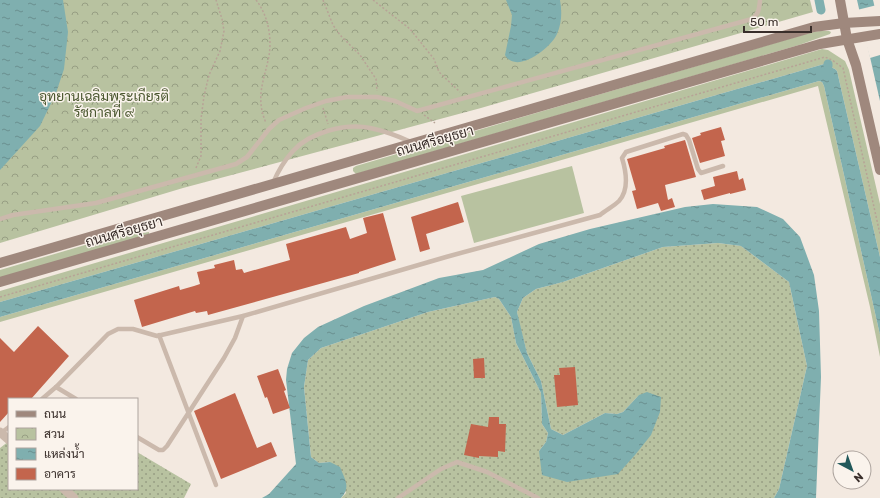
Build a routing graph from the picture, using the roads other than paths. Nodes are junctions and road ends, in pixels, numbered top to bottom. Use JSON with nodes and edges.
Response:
{"nodes":[{"id":1,"x":760,"y":0,"type":"edge"},
{"id":2,"x":840,"y":0,"type":"edge"},
{"id":3,"x":880,"y":21,"type":"edge"},
{"id":4,"x":844,"y":23,"type":"junction"},
{"id":5,"x":880,"y":34,"type":"edge"},
{"id":6,"x":847,"y":39,"type":"junction"},
{"id":7,"x":413,"y":143,"type":"junction"},
{"id":8,"x":338,"y":165,"type":"junction"},
{"id":9,"x":723,"y":166,"type":"dead end"},
{"id":10,"x":880,"y":170,"type":"edge"},
{"id":11,"x":343,"y":183,"type":"junction"},
{"id":12,"x":272,"y":184,"type":"junction"},
{"id":13,"x":0,"y":219,"type":"edge"},
{"id":14,"x":0,"y":263,"type":"edge"},
{"id":15,"x":0,"y":282,"type":"edge"},
{"id":16,"x":243,"y":316,"type":"junction"},
{"id":17,"x":159,"y":335,"type":"junction"},
{"id":18,"x":56,"y":387,"type":"junction"},
{"id":19,"x":43,"y":398,"type":"edge"},
{"id":20,"x":74,"y":398,"type":"edge"},
{"id":21,"x":188,"y":412,"type":"junction"},
{"id":22,"x":0,"y":433,"type":"edge"},
{"id":23,"x":138,"y":438,"type":"edge"},
{"id":24,"x":8,"y":439,"type":"edge"},
{"id":25,"x":216,"y":484,"type":"dead end"},
{"id":26,"x":65,"y":490,"type":"edge"},
{"id":27,"x":74,"y":498,"type":"edge"},
{"id":28,"x":398,"y":498,"type":"edge"},
{"id":29,"x":538,"y":498,"type":"edge"}],
"edges":[{"from":1,"to":13,"type":"lane"},
{"from":2,"to":4,"type":"main road"},
{"from":3,"to":4,"type":"main road","name":"ถนนศรีอยุธยา"},
{"from":4,"to":6,"type":"main road"},
{"from":4,"to":7,"type":"main road","name":"ถนนศรีอยุธยา"},
{"from":5,"to":6,"type":"main road","name":"ถนนศรีอยุธยา"},
{"from":6,"to":10,"type":"main road"},
{"from":6,"to":11,"type":"main road","name":"ถนนศรีอยุธยา"},
{"from":7,"to":8,"type":"main road","name":"ถนนศรีอยุธยา"},
{"from":7,"to":12,"type":"lane"},
{"from":8,"to":11,"type":"main road"},
{"from":8,"to":12,"type":"main road","name":"ถนนศรีอยุธยา"},
{"from":9,"to":16,"type":"lane"},
{"from":11,"to":15,"type":"main road","name":"ถนนศรีอยุธยา"},
{"from":12,"to":14,"type":"main road","name":"ถนนศรีอยุธยา"},
{"from":16,"to":17,"type":"lane"},
{"from":16,"to":21,"type":"lane"},
{"from":17,"to":18,"type":"lane"},
{"from":17,"to":21,"type":"lane"},
{"from":18,"to":19,"type":"lane"},
{"from":18,"to":20,"type":"lane"},
{"from":21,"to":23,"type":"lane"},
{"from":21,"to":25,"type":"lane"},
{"from":22,"to":24,"type":"street"},
{"from":26,"to":27,"type":"street"},
{"from":28,"to":29,"type":"lane"}]}
